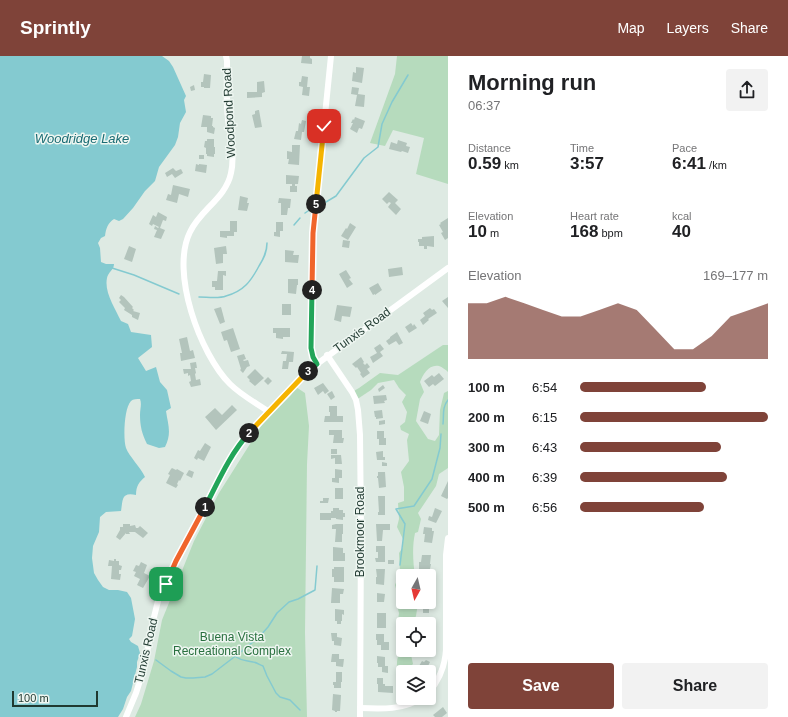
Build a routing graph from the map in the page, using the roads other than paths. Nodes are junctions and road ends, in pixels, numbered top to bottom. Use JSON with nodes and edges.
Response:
{"nodes":[{"id":1,"x":226,"y":56,"type":"edge"},
{"id":2,"x":331,"y":56,"type":"edge"},
{"id":3,"x":447,"y":271,"type":"edge"},
{"id":4,"x":327,"y":355,"type":"junction"},
{"id":5,"x":317,"y":364,"type":"junction"},
{"id":6,"x":269,"y":412,"type":"junction"},
{"id":7,"x":448,"y":538,"type":"edge"},
{"id":8,"x":436,"y":683,"type":"edge"},
{"id":9,"x":407,"y":705,"type":"edge"},
{"id":10,"x":360,"y":708,"type":"junction"},
{"id":11,"x":126,"y":717,"type":"edge"},
{"id":12,"x":360,"y":717,"type":"edge"}],
"edges":[{"from":1,"to":6,"type":"street","name":"Woodpond Road"},
{"from":2,"to":5,"type":"street"},
{"from":3,"to":4,"type":"street","name":"Tunxis Road"},
{"from":4,"to":5,"type":"street","name":"Tunxis Road"},
{"from":4,"to":10,"type":"street","name":"Brookmoor Road"},
{"from":5,"to":6,"type":"street","name":"Tunxis Road"},
{"from":6,"to":11,"type":"street","name":"Tunxis Road"},
{"from":7,"to":8,"type":"street"},
{"from":9,"to":10,"type":"street"},
{"from":10,"to":12,"type":"street","name":"Brookmoor Road"}]}
